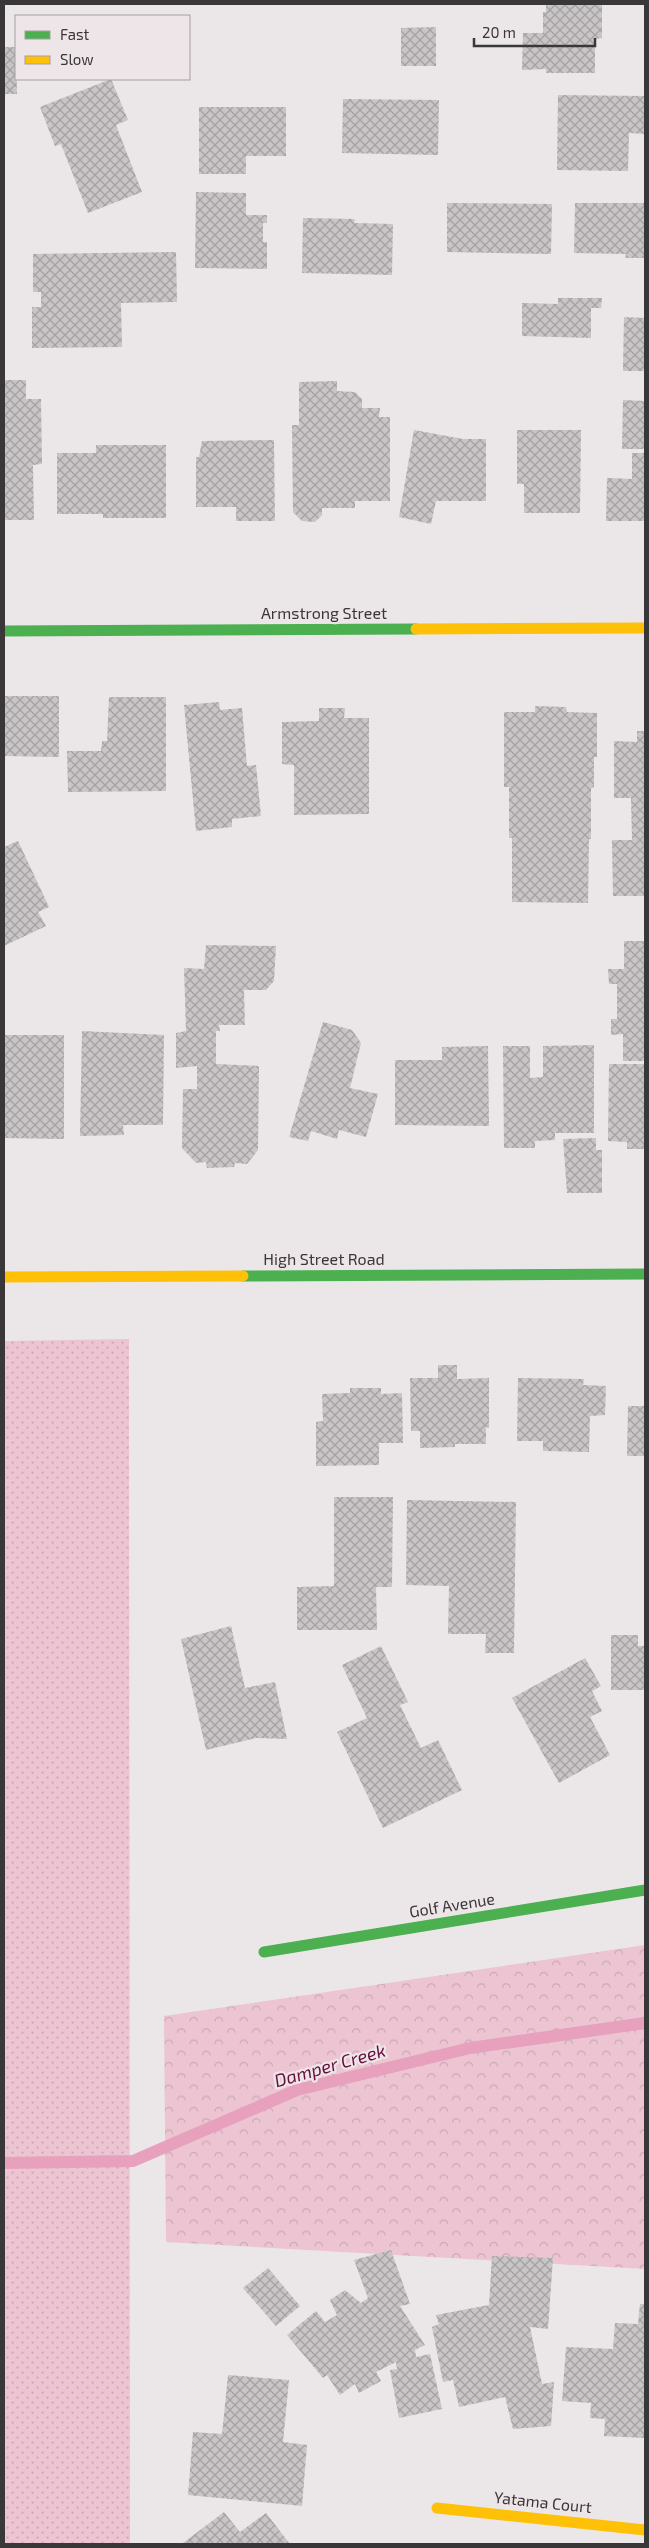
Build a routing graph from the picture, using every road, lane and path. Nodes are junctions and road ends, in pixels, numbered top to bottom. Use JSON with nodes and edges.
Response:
{"nodes":[{"id":1,"x":645,"y":628,"type":"edge"},
{"id":2,"x":4,"y":631,"type":"edge"},
{"id":3,"x":645,"y":1274,"type":"edge"},
{"id":4,"x":4,"y":1277,"type":"edge"},
{"id":5,"x":645,"y":1890,"type":"edge"},
{"id":6,"x":264,"y":1952,"type":"dead end"},
{"id":7,"x":437,"y":2508,"type":"dead end"},
{"id":8,"x":645,"y":2530,"type":"edge"}],
"edges":[{"from":1,"to":2,"type":"street","name":"Armstrong Street"},
{"from":3,"to":4,"type":"street","name":"High Street Road"},
{"from":5,"to":6,"type":"street","name":"Golf Avenue"},
{"from":7,"to":8,"type":"street","name":"Yatama Court"}]}
